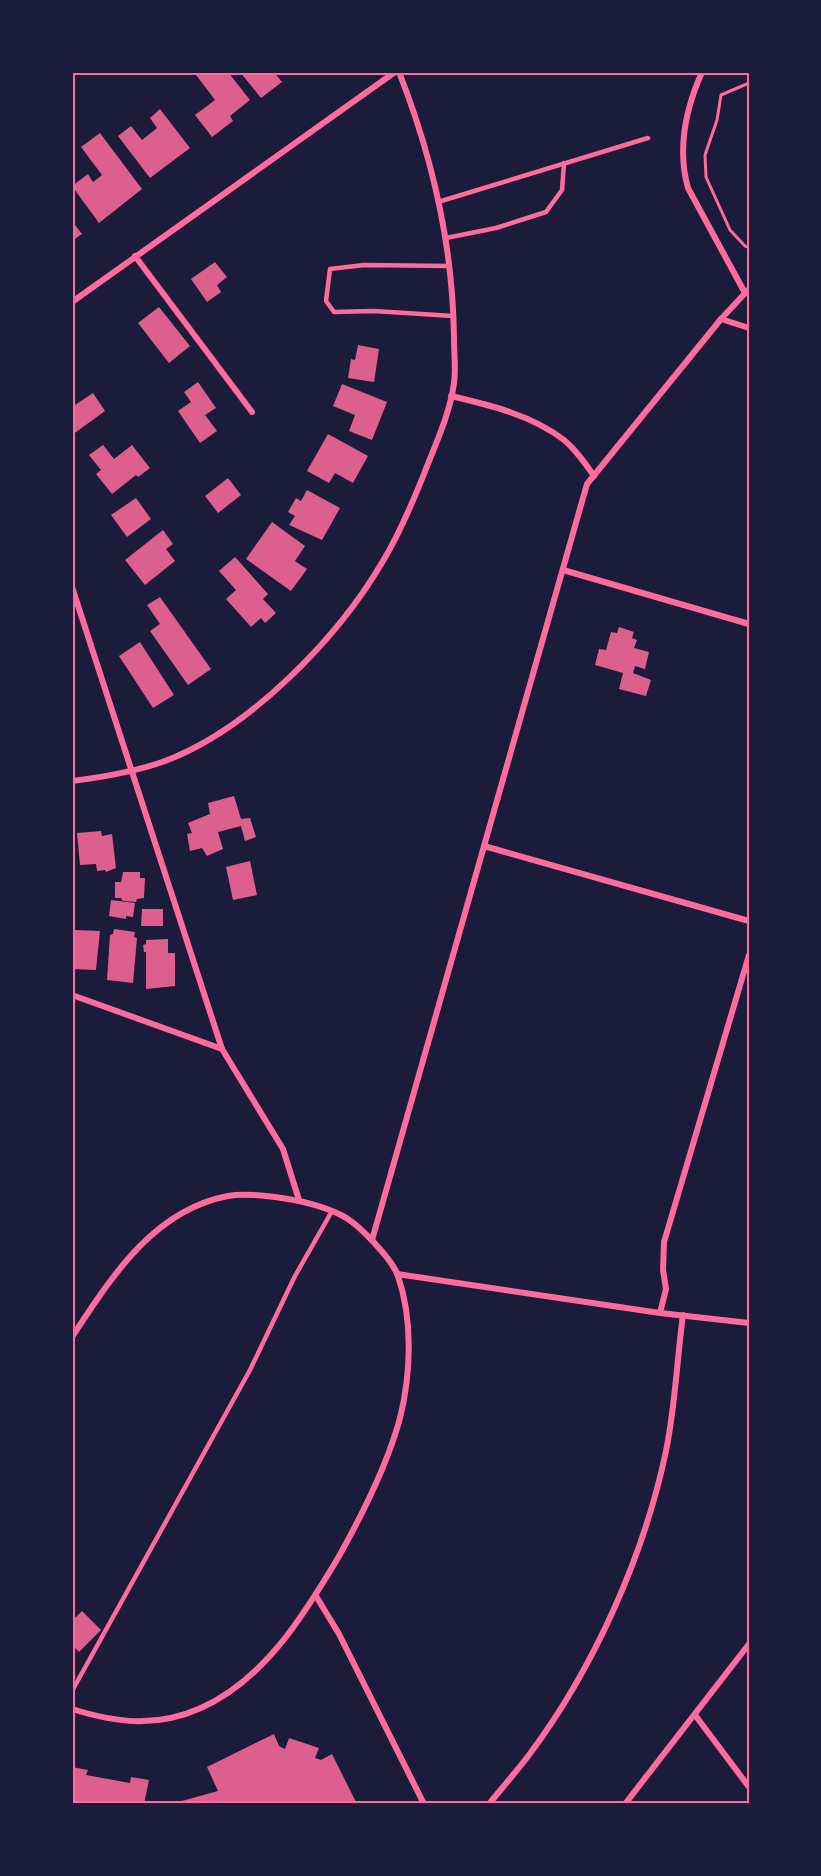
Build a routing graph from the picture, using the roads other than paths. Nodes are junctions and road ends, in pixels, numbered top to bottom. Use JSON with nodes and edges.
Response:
{"nodes":[{"id":1,"x":397,"y":72,"type":"edge"},
{"id":2,"x":702,"y":72,"type":"edge"},
{"id":3,"x":648,"y":138,"type":"dead end"},
{"id":4,"x":564,"y":164,"type":"junction"},
{"id":5,"x":438,"y":202,"type":"junction"},
{"id":6,"x":446,"y":238,"type":"junction"},
{"id":7,"x":135,"y":256,"type":"junction"},
{"id":8,"x":450,"y":266,"type":"junction"},
{"id":9,"x":747,"y":291,"type":"edge"},
{"id":10,"x":72,"y":302,"type":"edge"},
{"id":11,"x":453,"y":316,"type":"junction"},
{"id":12,"x":721,"y":319,"type":"junction"},
{"id":13,"x":749,"y":328,"type":"edge"},
{"id":14,"x":451,"y":396,"type":"junction"},
{"id":15,"x":252,"y":412,"type":"dead end"},
{"id":16,"x":594,"y":476,"type":"junction"},
{"id":17,"x":563,"y":570,"type":"junction"},
{"id":18,"x":72,"y":587,"type":"edge"},
{"id":19,"x":749,"y":624,"type":"edge"},
{"id":20,"x":132,"y":771,"type":"junction"},
{"id":21,"x":72,"y":781,"type":"edge"},
{"id":22,"x":484,"y":846,"type":"junction"},
{"id":23,"x":749,"y":921,"type":"edge"},
{"id":24,"x":749,"y":955,"type":"edge"},
{"id":25,"x":72,"y":995,"type":"edge"},
{"id":26,"x":222,"y":1049,"type":"junction"},
{"id":27,"x":299,"y":1200,"type":"junction"},
{"id":28,"x":332,"y":1211,"type":"junction"},
{"id":29,"x":372,"y":1240,"type":"junction"},
{"id":30,"x":397,"y":1274,"type":"junction"},
{"id":31,"x":660,"y":1312,"type":"junction"},
{"id":32,"x":683,"y":1316,"type":"junction"},
{"id":33,"x":749,"y":1323,"type":"edge"},
{"id":34,"x":72,"y":1337,"type":"edge"},
{"id":35,"x":316,"y":1596,"type":"junction"},
{"id":36,"x":749,"y":1644,"type":"edge"},
{"id":37,"x":72,"y":1691,"type":"edge"},
{"id":38,"x":72,"y":1709,"type":"edge"},
{"id":39,"x":694,"y":1715,"type":"junction"},
{"id":40,"x":749,"y":1787,"type":"edge"},
{"id":41,"x":424,"y":1804,"type":"edge"},
{"id":42,"x":489,"y":1804,"type":"edge"},
{"id":43,"x":625,"y":1804,"type":"edge"}],
"edges":[{"from":1,"to":5,"type":"street"},
{"from":1,"to":7,"type":"street"},
{"from":2,"to":9,"type":"street"},
{"from":3,"to":4,"type":"lane"},
{"from":4,"to":5,"type":"lane"},
{"from":4,"to":6,"type":"lane"},
{"from":5,"to":6,"type":"street"},
{"from":6,"to":8,"type":"street"},
{"from":7,"to":10,"type":"street"},
{"from":7,"to":15,"type":"street"},
{"from":8,"to":11,"type":"street"},
{"from":8,"to":11,"type":"lane"},
{"from":9,"to":12,"type":"street"},
{"from":11,"to":14,"type":"street"},
{"from":12,"to":13,"type":"street"},
{"from":12,"to":16,"type":"street"},
{"from":14,"to":16,"type":"street"},
{"from":14,"to":20,"type":"street"},
{"from":16,"to":17,"type":"street"},
{"from":17,"to":19,"type":"street"},
{"from":17,"to":22,"type":"street"},
{"from":18,"to":20,"type":"street"},
{"from":20,"to":21,"type":"street"},
{"from":20,"to":26,"type":"street"},
{"from":22,"to":23,"type":"street"},
{"from":22,"to":29,"type":"street"},
{"from":24,"to":31,"type":"street"},
{"from":25,"to":26,"type":"street"},
{"from":26,"to":27,"type":"street"},
{"from":27,"to":28,"type":"street"},
{"from":27,"to":34,"type":"street"},
{"from":28,"to":29,"type":"street"},
{"from":28,"to":37,"type":"lane"},
{"from":29,"to":30,"type":"street"},
{"from":30,"to":31,"type":"street"},
{"from":30,"to":35,"type":"street"},
{"from":31,"to":32,"type":"street"},
{"from":32,"to":33,"type":"street"},
{"from":32,"to":42,"type":"street"},
{"from":35,"to":38,"type":"street"},
{"from":35,"to":41,"type":"street"},
{"from":36,"to":39,"type":"street"},
{"from":39,"to":40,"type":"street"},
{"from":39,"to":43,"type":"street"}]}
